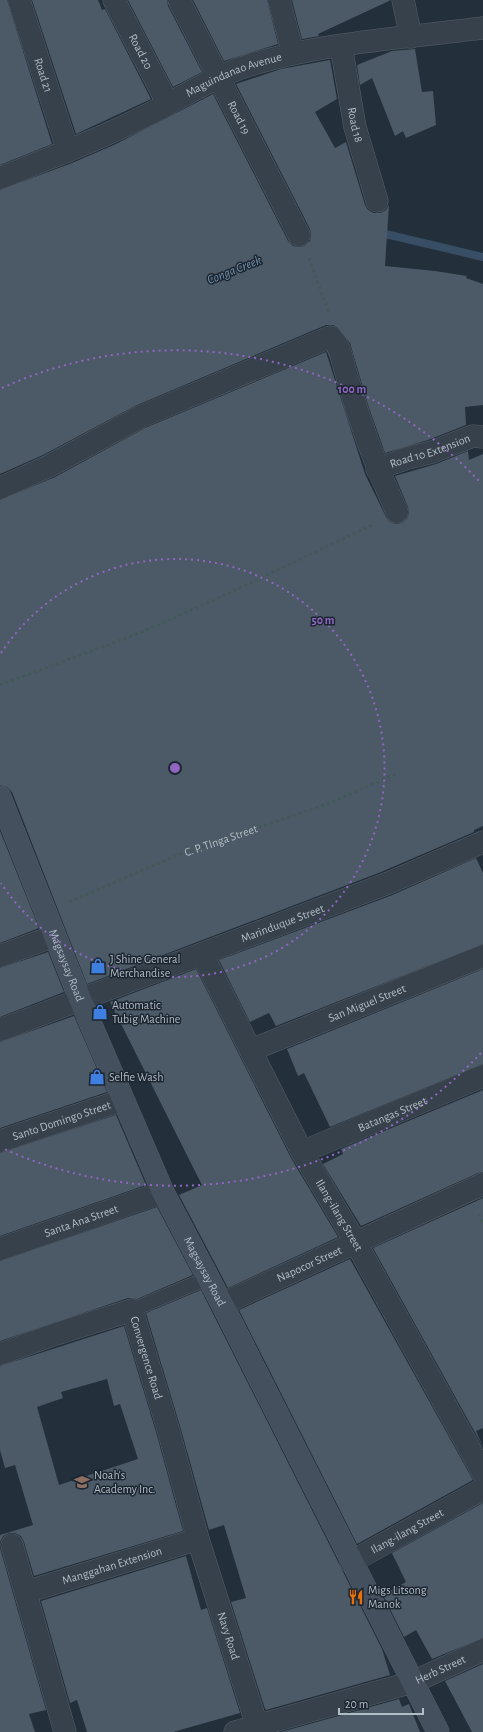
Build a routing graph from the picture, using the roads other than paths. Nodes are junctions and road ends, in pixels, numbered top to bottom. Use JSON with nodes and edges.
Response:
{"nodes":[{"id":1,"x":19,"y":0,"type":"edge"},
{"id":2,"x":114,"y":0,"type":"edge"},
{"id":3,"x":179,"y":0,"type":"edge"},
{"id":4,"x":279,"y":0,"type":"edge"},
{"id":5,"x":403,"y":0,"type":"edge"},
{"id":6,"x":483,"y":28,"type":"edge"},
{"id":7,"x":410,"y":37,"type":"junction"},
{"id":8,"x":341,"y":46,"type":"junction"},
{"id":9,"x":293,"y":53,"type":"junction"},
{"id":10,"x":218,"y":77,"type":"junction"},
{"id":11,"x":168,"y":104,"type":"junction"},
{"id":12,"x":68,"y":151,"type":"junction"},
{"id":13,"x":0,"y":178,"type":"edge"},
{"id":14,"x":377,"y":201,"type":"dead end"},
{"id":15,"x":299,"y":235,"type":"dead end"},
{"id":16,"x":483,"y":436,"type":"edge"},
{"id":17,"x":377,"y":469,"type":"junction"},
{"id":18,"x":0,"y":488,"type":"edge"},
{"id":19,"x":397,"y":512,"type":"road end"},
{"id":20,"x":0,"y":797,"type":"edge"},
{"id":21,"x":480,"y":849,"type":"edge"},
{"id":22,"x":54,"y":936,"type":"junction"},
{"id":23,"x":202,"y":954,"type":"junction"},
{"id":24,"x":0,"y":956,"type":"edge"},
{"id":25,"x":483,"y":956,"type":"edge"},
{"id":26,"x":80,"y":999,"type":"junction"},
{"id":27,"x":0,"y":1030,"type":"edge"},
{"id":28,"x":251,"y":1050,"type":"junction"},
{"id":29,"x":483,"y":1076,"type":"edge"},
{"id":30,"x":123,"y":1100,"type":"junction"},
{"id":31,"x":0,"y":1141,"type":"edge"},
{"id":32,"x":302,"y":1152,"type":"junction"},
{"id":33,"x":483,"y":1184,"type":"edge"},
{"id":34,"x":163,"y":1192,"type":"junction"},
{"id":35,"x":356,"y":1243,"type":"junction"},
{"id":36,"x":0,"y":1249,"type":"edge"},
{"id":37,"x":208,"y":1278,"type":"junction"},
{"id":38,"x":222,"y":1304,"type":"junction"},
{"id":39,"x":132,"y":1310,"type":"junction"},
{"id":40,"x":0,"y":1354,"type":"edge"},
{"id":41,"x":483,"y":1474,"type":"edge"},
{"id":42,"x":483,"y":1489,"type":"edge"},
{"id":43,"x":198,"y":1539,"type":"junction"},
{"id":44,"x":12,"y":1545,"type":"dead end"},
{"id":45,"x":351,"y":1562,"type":"junction"},
{"id":46,"x":26,"y":1592,"type":"junction"},
{"id":47,"x":483,"y":1650,"type":"edge"},
{"id":48,"x":413,"y":1682,"type":"junction"},
{"id":49,"x":258,"y":1729,"type":"edge"},
{"id":50,"x":65,"y":1732,"type":"edge"},
{"id":51,"x":235,"y":1732,"type":"edge"},
{"id":52,"x":438,"y":1732,"type":"edge"}],
"edges":[{"from":1,"to":12,"type":"street","name":"Road 21"},
{"from":2,"to":11,"type":"street","name":"Road 20"},
{"from":3,"to":10,"type":"street","name":"Road 19"},
{"from":4,"to":9,"type":"street"},
{"from":5,"to":7,"type":"street"},
{"from":6,"to":7,"type":"street","name":"Maguindanao Avenue"},
{"from":7,"to":8,"type":"street","name":"Maguindanao Avenue"},
{"from":8,"to":9,"type":"street","name":"Maguindanao Avenue"},
{"from":8,"to":14,"type":"street","name":"Road 18"},
{"from":9,"to":10,"type":"street","name":"Maguindanao Avenue"},
{"from":10,"to":11,"type":"street","name":"Maguindanao Avenue"},
{"from":10,"to":15,"type":"street","name":"Road 19"},
{"from":11,"to":12,"type":"street","name":"Maguindanao Avenue"},
{"from":12,"to":13,"type":"street","name":"Maguindanao Avenue"},
{"from":16,"to":17,"type":"street","name":"Road 10 Extension"},
{"from":17,"to":18,"type":"street"},
{"from":17,"to":19,"type":"street"},
{"from":20,"to":22,"type":"street","name":"Magsaysay Road"},
{"from":21,"to":23,"type":"street","name":"Marinduque Street"},
{"from":22,"to":24,"type":"street"},
{"from":22,"to":26,"type":"street","name":"Magsaysay Road"},
{"from":23,"to":26,"type":"street","name":"Marinduque Street"},
{"from":23,"to":28,"type":"street","name":"Ilang-ilang Street"},
{"from":25,"to":28,"type":"street","name":"San Miguel Street"},
{"from":26,"to":27,"type":"street","name":"Marinduque Street"},
{"from":26,"to":30,"type":"street","name":"Magsaysay Road"},
{"from":28,"to":32,"type":"street","name":"Ilang-ilang Street"},
{"from":29,"to":32,"type":"street","name":"Batangas Street"},
{"from":30,"to":31,"type":"street","name":"Santo Domingo Street"},
{"from":30,"to":34,"type":"street","name":"Magsaysay Road"},
{"from":32,"to":35,"type":"street","name":"Ilang-ilang Street"},
{"from":33,"to":35,"type":"street","name":"Napocor Street"},
{"from":34,"to":36,"type":"street","name":"Santa Ana Street"},
{"from":34,"to":37,"type":"street","name":"Magsaysay Road"},
{"from":35,"to":38,"type":"street","name":"Napocor Street"},
{"from":35,"to":41,"type":"street","name":"Ilang-ilang Street"},
{"from":37,"to":38,"type":"street","name":"Magsaysay Road"},
{"from":37,"to":39,"type":"lane"},
{"from":38,"to":45,"type":"street","name":"Magsaysay Road"},
{"from":39,"to":40,"type":"street","name":"Convergence Road"},
{"from":39,"to":43,"type":"street","name":"Convergence Road"},
{"from":42,"to":45,"type":"street","name":"Ilang-ilang Street"},
{"from":43,"to":46,"type":"street","name":"Manggahan Extension"},
{"from":43,"to":49,"type":"street","name":"Navy Road"},
{"from":44,"to":46,"type":"street"},
{"from":45,"to":48,"type":"street","name":"Magsaysay Road"},
{"from":46,"to":50,"type":"street"},
{"from":47,"to":48,"type":"street","name":"Herb Street"},
{"from":48,"to":49,"type":"street","name":"Herb Street"},
{"from":48,"to":52,"type":"street","name":"Magsaysay Road"},
{"from":49,"to":51,"type":"street","name":"Herb Street"}]}
